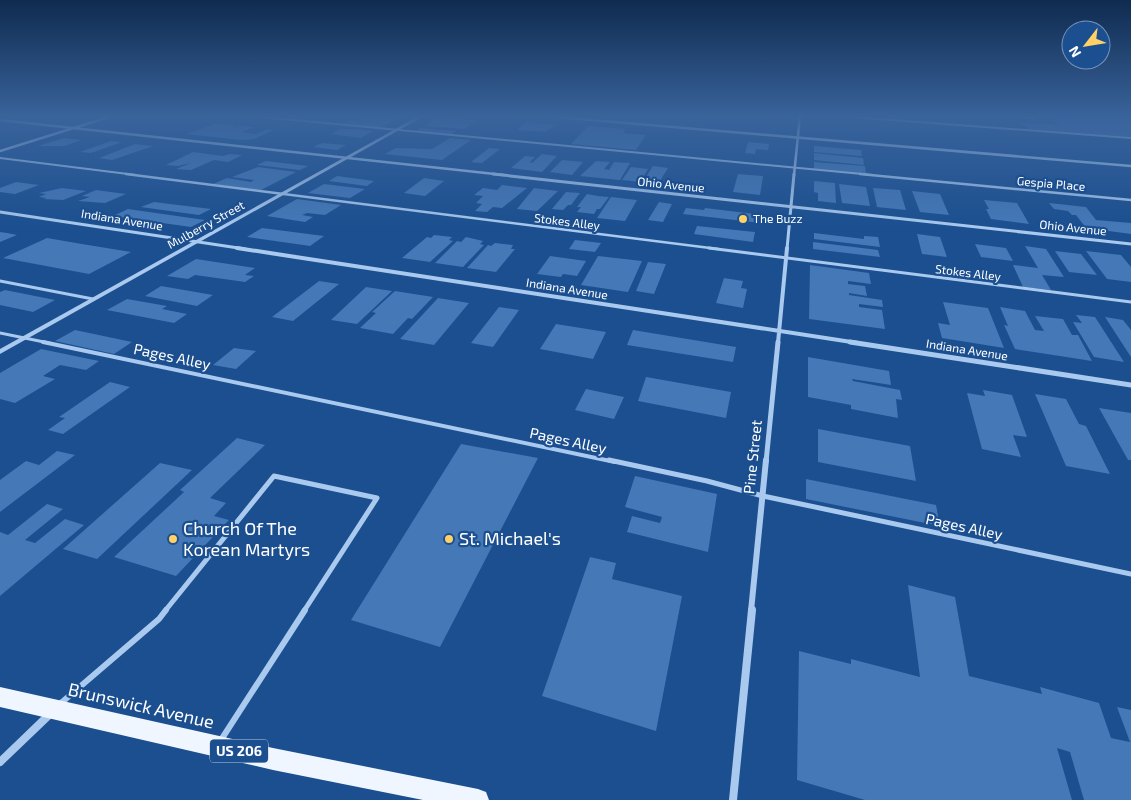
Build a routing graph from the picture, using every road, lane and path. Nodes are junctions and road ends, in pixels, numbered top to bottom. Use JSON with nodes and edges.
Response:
{"nodes":[{"id":1,"x":304,"y":153,"type":"edge"},
{"id":2,"x":355,"y":153,"type":"edge"},
{"id":3,"x":641,"y":153,"type":"edge"},
{"id":4,"x":796,"y":153,"type":"edge"},
{"id":5,"x":986,"y":153,"type":"edge"},
{"id":6,"x":0,"y":158,"type":"edge"},
{"id":7,"x":347,"y":158,"type":"junction"},
{"id":8,"x":1131,"y":166,"type":"edge"},
{"id":9,"x":795,"y":168,"type":"junction"},
{"id":10,"x":283,"y":194,"type":"junction"},
{"id":11,"x":1131,"y":200,"type":"edge"},
{"id":12,"x":791,"y":206,"type":"junction"},
{"id":13,"x":0,"y":212,"type":"edge"},
{"id":14,"x":198,"y":242,"type":"junction"},
{"id":15,"x":1131,"y":244,"type":"edge"},
{"id":16,"x":786,"y":258,"type":"junction"},
{"id":17,"x":0,"y":281,"type":"edge"},
{"id":18,"x":94,"y":300,"type":"junction"},
{"id":19,"x":1131,"y":302,"type":"edge"},
{"id":20,"x":780,"y":332,"type":"junction"},
{"id":21,"x":0,"y":333,"type":"edge"},
{"id":22,"x":25,"y":338,"type":"junction"},
{"id":23,"x":0,"y":352,"type":"edge"},
{"id":24,"x":1131,"y":385,"type":"edge"},
{"id":25,"x":764,"y":496,"type":"junction"},
{"id":26,"x":1131,"y":574,"type":"edge"},
{"id":27,"x":0,"y":697,"type":"edge"},
{"id":28,"x":54,"y":710,"type":"junction"},
{"id":29,"x":217,"y":746,"type":"junction"},
{"id":30,"x":0,"y":762,"type":"edge"},
{"id":31,"x":478,"y":800,"type":"edge"},
{"id":32,"x":733,"y":800,"type":"edge"}],
"edges":[{"from":1,"to":7,"type":"street","name":"Ohio Avenue"},
{"from":2,"to":7,"type":"street","name":"Mulberry Street"},
{"from":3,"to":9,"type":"lane","name":"Gespia Place"},
{"from":4,"to":9,"type":"street","name":"Pine Street"},
{"from":5,"to":8,"type":"street"},
{"from":6,"to":10,"type":"lane","name":"Stokes Alley"},
{"from":7,"to":10,"type":"street","name":"Mulberry Street"},
{"from":7,"to":12,"type":"street","name":"Ohio Avenue"},
{"from":9,"to":11,"type":"lane","name":"Gespia Place"},
{"from":9,"to":12,"type":"street","name":"Pine Street"},
{"from":10,"to":14,"type":"street","name":"Mulberry Street"},
{"from":10,"to":16,"type":"lane","name":"Stokes Alley"},
{"from":12,"to":15,"type":"street","name":"Ohio Avenue"},
{"from":12,"to":16,"type":"street","name":"Pine Street"},
{"from":13,"to":14,"type":"street","name":"Indiana Avenue"},
{"from":14,"to":18,"type":"street","name":"Mulberry Street"},
{"from":14,"to":20,"type":"street","name":"Indiana Avenue"},
{"from":16,"to":19,"type":"lane","name":"Stokes Alley"},
{"from":16,"to":20,"type":"street","name":"Pine Street"},
{"from":17,"to":18,"type":"lane"},
{"from":18,"to":22,"type":"street","name":"Mulberry Street"},
{"from":20,"to":24,"type":"street","name":"Indiana Avenue"},
{"from":20,"to":25,"type":"street","name":"Pine Street"},
{"from":21,"to":22,"type":"lane","name":"Pages Alley"},
{"from":22,"to":23,"type":"street","name":"Mulberry Street"},
{"from":22,"to":25,"type":"lane","name":"Pages Alley"},
{"from":25,"to":26,"type":"lane","name":"Pages Alley"},
{"from":25,"to":32,"type":"street","name":"Pine Street"},
{"from":27,"to":28,"type":"main road","name":"Brunswick Avenue","number":"US 206"},
{"from":28,"to":29,"type":"main road","name":"Brunswick Avenue","number":"US 206"},
{"from":28,"to":29,"type":"lane"},
{"from":28,"to":30,"type":"street"},
{"from":29,"to":31,"type":"main road","name":"Brunswick Avenue","number":"US 206"}]}
